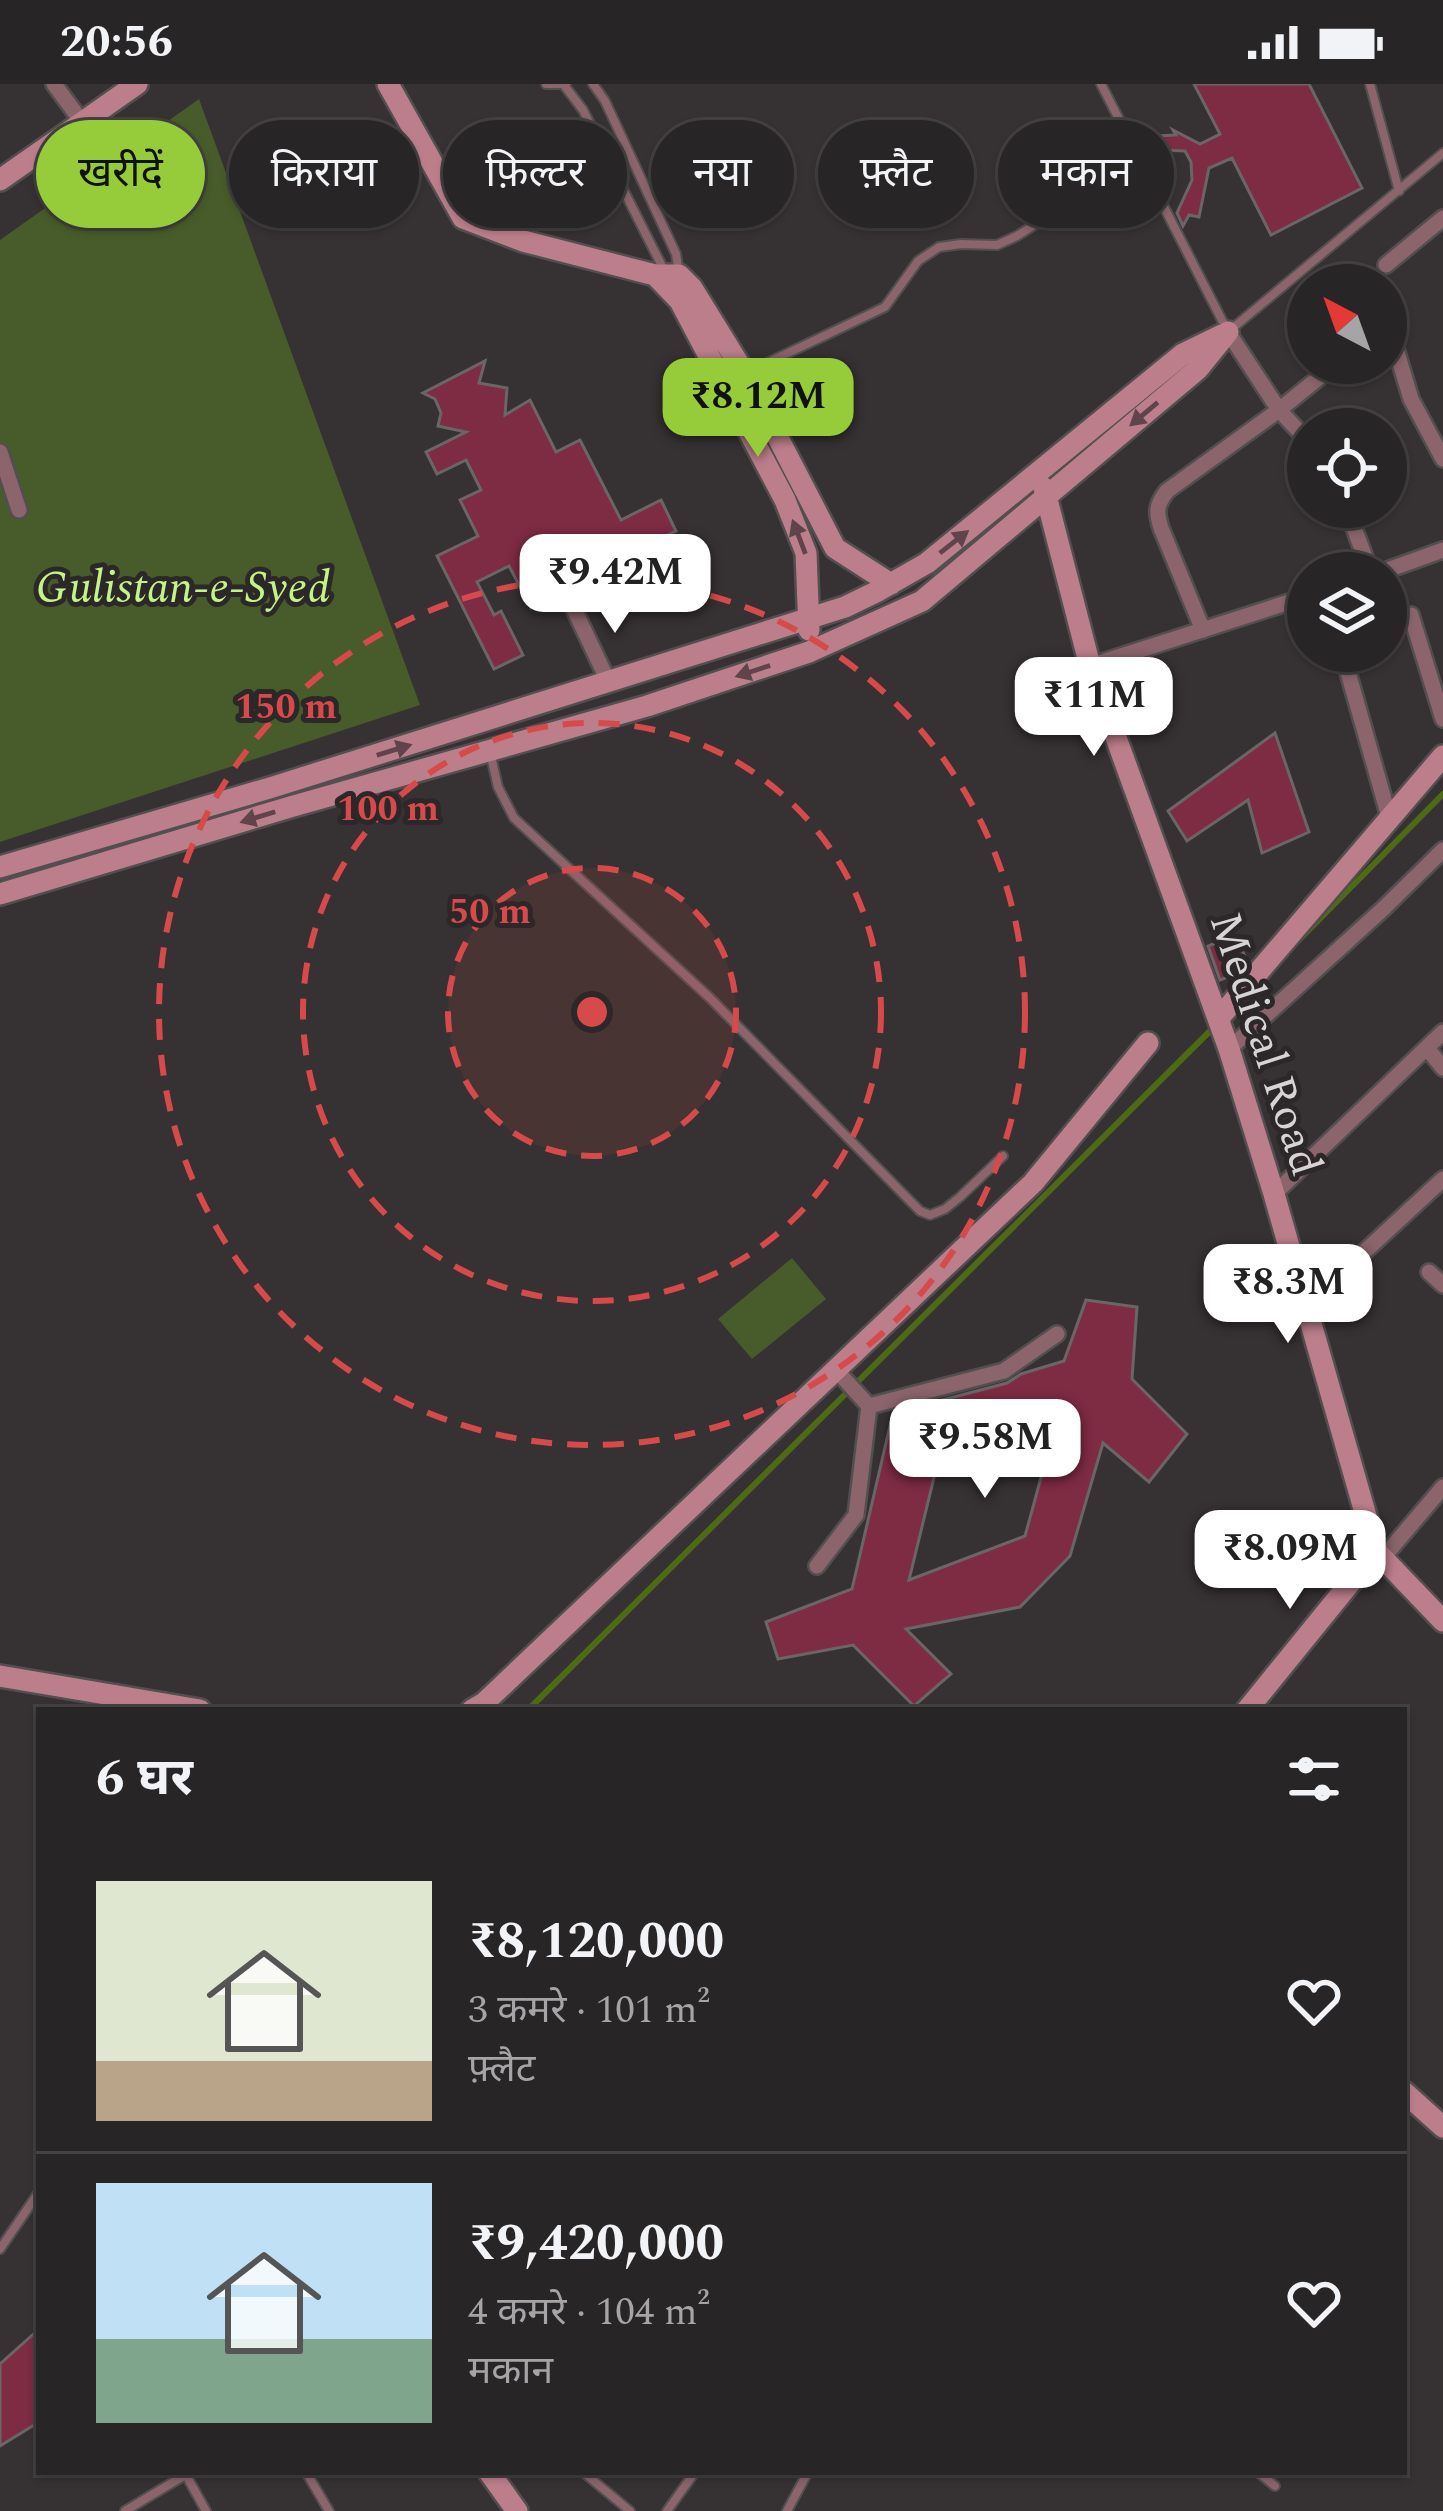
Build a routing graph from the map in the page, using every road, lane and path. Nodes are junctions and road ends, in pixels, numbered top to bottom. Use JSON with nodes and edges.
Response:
{"nodes":[{"id":1,"x":54,"y":84,"type":"edge"},
{"id":2,"x":136,"y":84,"type":"edge"},
{"id":3,"x":388,"y":84,"type":"edge"},
{"id":4,"x":546,"y":84,"type":"edge"},
{"id":5,"x":593,"y":84,"type":"edge"},
{"id":6,"x":1101,"y":84,"type":"edge"},
{"id":7,"x":1370,"y":84,"type":"edge"},
{"id":8,"x":565,"y":85,"type":"edge"},
{"id":9,"x":81,"y":120,"type":"edge"},
{"id":10,"x":85,"y":120,"type":"edge"},
{"id":11,"x":1120,"y":120,"type":"edge"},
{"id":12,"x":1443,"y":153,"type":"edge"},
{"id":13,"x":36,"y":155,"type":"edge"},
{"id":14,"x":0,"y":180,"type":"edge"},
{"id":15,"x":1400,"y":191,"type":"junction"},
{"id":16,"x":1443,"y":218,"type":"edge"},
{"id":17,"x":1174,"y":225,"type":"edge"},
{"id":18,"x":1029,"y":228,"type":"edge"},
{"id":19,"x":1387,"y":264,"type":"edge"},
{"id":20,"x":667,"y":275,"type":"junction"},
{"id":21,"x":1228,"y":332,"type":"junction"},
{"id":22,"x":745,"y":374,"type":"junction"},
{"id":23,"x":1311,"y":384,"type":"edge"},
{"id":24,"x":1406,"y":384,"type":"edge"},
{"id":25,"x":1279,"y":410,"type":"junction"},
{"id":26,"x":1287,"y":419,"type":"edge"},
{"id":27,"x":0,"y":452,"type":"edge"},
{"id":28,"x":1442,"y":457,"type":"edge"},
{"id":29,"x":1037,"y":474,"type":"junction"},
{"id":30,"x":1046,"y":495,"type":"junction"},
{"id":31,"x":20,"y":510,"type":"dead end"},
{"id":32,"x":1443,"y":550,"type":"edge"},
{"id":33,"x":1407,"y":562,"type":"edge"},
{"id":34,"x":891,"y":584,"type":"junction"},
{"id":35,"x":1287,"y":603,"type":"edge"},
{"id":36,"x":574,"y":609,"type":"dead end"},
{"id":37,"x":1411,"y":615,"type":"dead end"},
{"id":38,"x":809,"y":618,"type":"junction"},
{"id":39,"x":1204,"y":630,"type":"junction"},
{"id":40,"x":809,"y":652,"type":"junction"},
{"id":41,"x":1090,"y":667,"type":"junction"},
{"id":42,"x":1348,"y":672,"type":"edge"},
{"id":43,"x":609,"y":683,"type":"junction"},
{"id":44,"x":1443,"y":718,"type":"edge"},
{"id":45,"x":490,"y":751,"type":"junction"},
{"id":46,"x":1443,"y":756,"type":"edge"},
{"id":47,"x":1388,"y":817,"type":"junction"},
{"id":48,"x":133,"y":829,"type":"junction"},
{"id":49,"x":1443,"y":850,"type":"edge"},
{"id":50,"x":139,"y":853,"type":"junction"},
{"id":51,"x":0,"y":867,"type":"edge"},
{"id":52,"x":0,"y":894,"type":"edge"},
{"id":53,"x":1219,"y":1018,"type":"junction"},
{"id":54,"x":1443,"y":1032,"type":"edge"},
{"id":55,"x":1148,"y":1043,"type":"dead end"},
{"id":56,"x":1426,"y":1048,"type":"junction"},
{"id":57,"x":1229,"y":1049,"type":"junction"},
{"id":58,"x":1443,"y":1068,"type":"edge"},
{"id":59,"x":1003,"y":1156,"type":"dead end"},
{"id":60,"x":1443,"y":1179,"type":"edge"},
{"id":61,"x":1274,"y":1194,"type":"junction"},
{"id":62,"x":1429,"y":1272,"type":"dead end"},
{"id":63,"x":1443,"y":1285,"type":"edge"},
{"id":64,"x":1306,"y":1306,"type":"junction"},
{"id":65,"x":1057,"y":1334,"type":"dead end"},
{"id":66,"x":836,"y":1370,"type":"junction"},
{"id":67,"x":868,"y":1406,"type":"junction"},
{"id":68,"x":1443,"y":1487,"type":"edge"},
{"id":69,"x":1379,"y":1555,"type":"junction"},
{"id":70,"x":817,"y":1566,"type":"dead end"},
{"id":71,"x":1443,"y":1622,"type":"edge"},
{"id":72,"x":0,"y":1676,"type":"edge"},
{"id":73,"x":182,"y":1707,"type":"edge"},
{"id":74,"x":477,"y":1707,"type":"edge"},
{"id":75,"x":1250,"y":1707,"type":"edge"},
{"id":76,"x":1407,"y":2095,"type":"edge"},
{"id":77,"x":1443,"y":2127,"type":"edge"},
{"id":78,"x":36,"y":2196,"type":"edge"},
{"id":79,"x":0,"y":2249,"type":"edge"},
{"id":80,"x":185,"y":2475,"type":"edge"},
{"id":81,"x":189,"y":2475,"type":"edge"},
{"id":82,"x":308,"y":2475,"type":"edge"},
{"id":83,"x":491,"y":2475,"type":"edge"},
{"id":84,"x":587,"y":2475,"type":"edge"},
{"id":85,"x":693,"y":2475,"type":"edge"},
{"id":86,"x":806,"y":2475,"type":"edge"},
{"id":87,"x":1261,"y":2475,"type":"edge"},
{"id":88,"x":1274,"y":2486,"type":"dead end"},
{"id":89,"x":125,"y":2511,"type":"edge"},
{"id":90,"x":206,"y":2511,"type":"edge"},
{"id":91,"x":329,"y":2511,"type":"edge"},
{"id":92,"x":517,"y":2511,"type":"edge"},
{"id":93,"x":630,"y":2511,"type":"edge"},
{"id":94,"x":667,"y":2511,"type":"edge"},
{"id":95,"x":787,"y":2511,"type":"edge"}],
"edges":[{"from":1,"to":9,"type":"street"},
{"from":2,"to":10,"type":"street"},
{"from":3,"to":20,"type":"street"},
{"from":4,"to":8,"type":"lane"},
{"from":5,"to":20,"type":"lane"},
{"from":6,"to":11,"type":"lane"},
{"from":7,"to":15,"type":"lane"},
{"from":8,"to":20,"type":"lane"},
{"from":12,"to":15,"type":"lane"},
{"from":13,"to":14,"type":"street"},
{"from":15,"to":21,"type":"lane"},
{"from":16,"to":19,"type":"street"},
{"from":17,"to":21,"type":"lane"},
{"from":18,"to":22,"type":"lane"},
{"from":20,"to":22,"type":"street"},
{"from":38,"to":20,"type":"street","one_way":true},
{"from":21,"to":25,"type":"street"},
{"from":21,"to":29,"type":"street"},
{"from":21,"to":30,"type":"street","one_way":true},
{"from":22,"to":34,"type":"street"},
{"from":23,"to":25,"type":"street"},
{"from":24,"to":28,"type":"street"},
{"from":25,"to":26,"type":"street"},
{"from":25,"to":39,"type":"street"},
{"from":27,"to":31,"type":"street"},
{"from":29,"to":30,"type":"street","name":"Medical Road"},
{"from":34,"to":29,"type":"street","one_way":true},
{"from":30,"to":40,"type":"street"},
{"from":30,"to":41,"type":"street","name":"Medical Road"},
{"from":32,"to":33,"type":"street"},
{"from":34,"to":38,"type":"street"},
{"from":35,"to":39,"type":"street"},
{"from":36,"to":43,"type":"street"},
{"from":37,"to":44,"type":"street"},
{"from":38,"to":40,"type":"street"},
{"from":38,"to":43,"type":"street"},
{"from":39,"to":41,"type":"street"},
{"from":40,"to":45,"type":"street","one_way":true},
{"from":41,"to":53,"type":"street","name":"Medical Road"},
{"from":42,"to":47,"type":"street"},
{"from":48,"to":43,"type":"street","one_way":true},
{"from":45,"to":50,"type":"street","one_way":true},
{"from":45,"to":59,"type":"lane"},
{"from":46,"to":47,"type":"street"},
{"from":47,"to":53,"type":"street"},
{"from":48,"to":50,"type":"street"},
{"from":48,"to":51,"type":"street"},
{"from":49,"to":57,"type":"street"},
{"from":50,"to":52,"type":"street"},
{"from":53,"to":57,"type":"street","name":"Medical Road"},
{"from":54,"to":56,"type":"street"},
{"from":55,"to":66,"type":"street"},
{"from":56,"to":58,"type":"street"},
{"from":56,"to":61,"type":"street"},
{"from":57,"to":61,"type":"street","name":"Medical Road"},
{"from":60,"to":64,"type":"street"},
{"from":61,"to":64,"type":"street","name":"Medical Road"},
{"from":62,"to":63,"type":"street"},
{"from":64,"to":69,"type":"street","name":"Medical Road"},
{"from":65,"to":67,"type":"street"},
{"from":66,"to":67,"type":"street"},
{"from":66,"to":74,"type":"street"},
{"from":67,"to":70,"type":"street"},
{"from":68,"to":69,"type":"street"},
{"from":69,"to":71,"type":"street","name":"Medical Road"},
{"from":69,"to":75,"type":"street"},
{"from":72,"to":73,"type":"street"},
{"from":76,"to":77,"type":"street"},
{"from":78,"to":79,"type":"lane"},
{"from":80,"to":89,"type":"lane"},
{"from":81,"to":90,"type":"lane"},
{"from":82,"to":91,"type":"lane"},
{"from":83,"to":92,"type":"street"},
{"from":84,"to":93,"type":"lane"},
{"from":85,"to":94,"type":"lane"},
{"from":86,"to":95,"type":"lane"},
{"from":87,"to":88,"type":"lane"}]}
